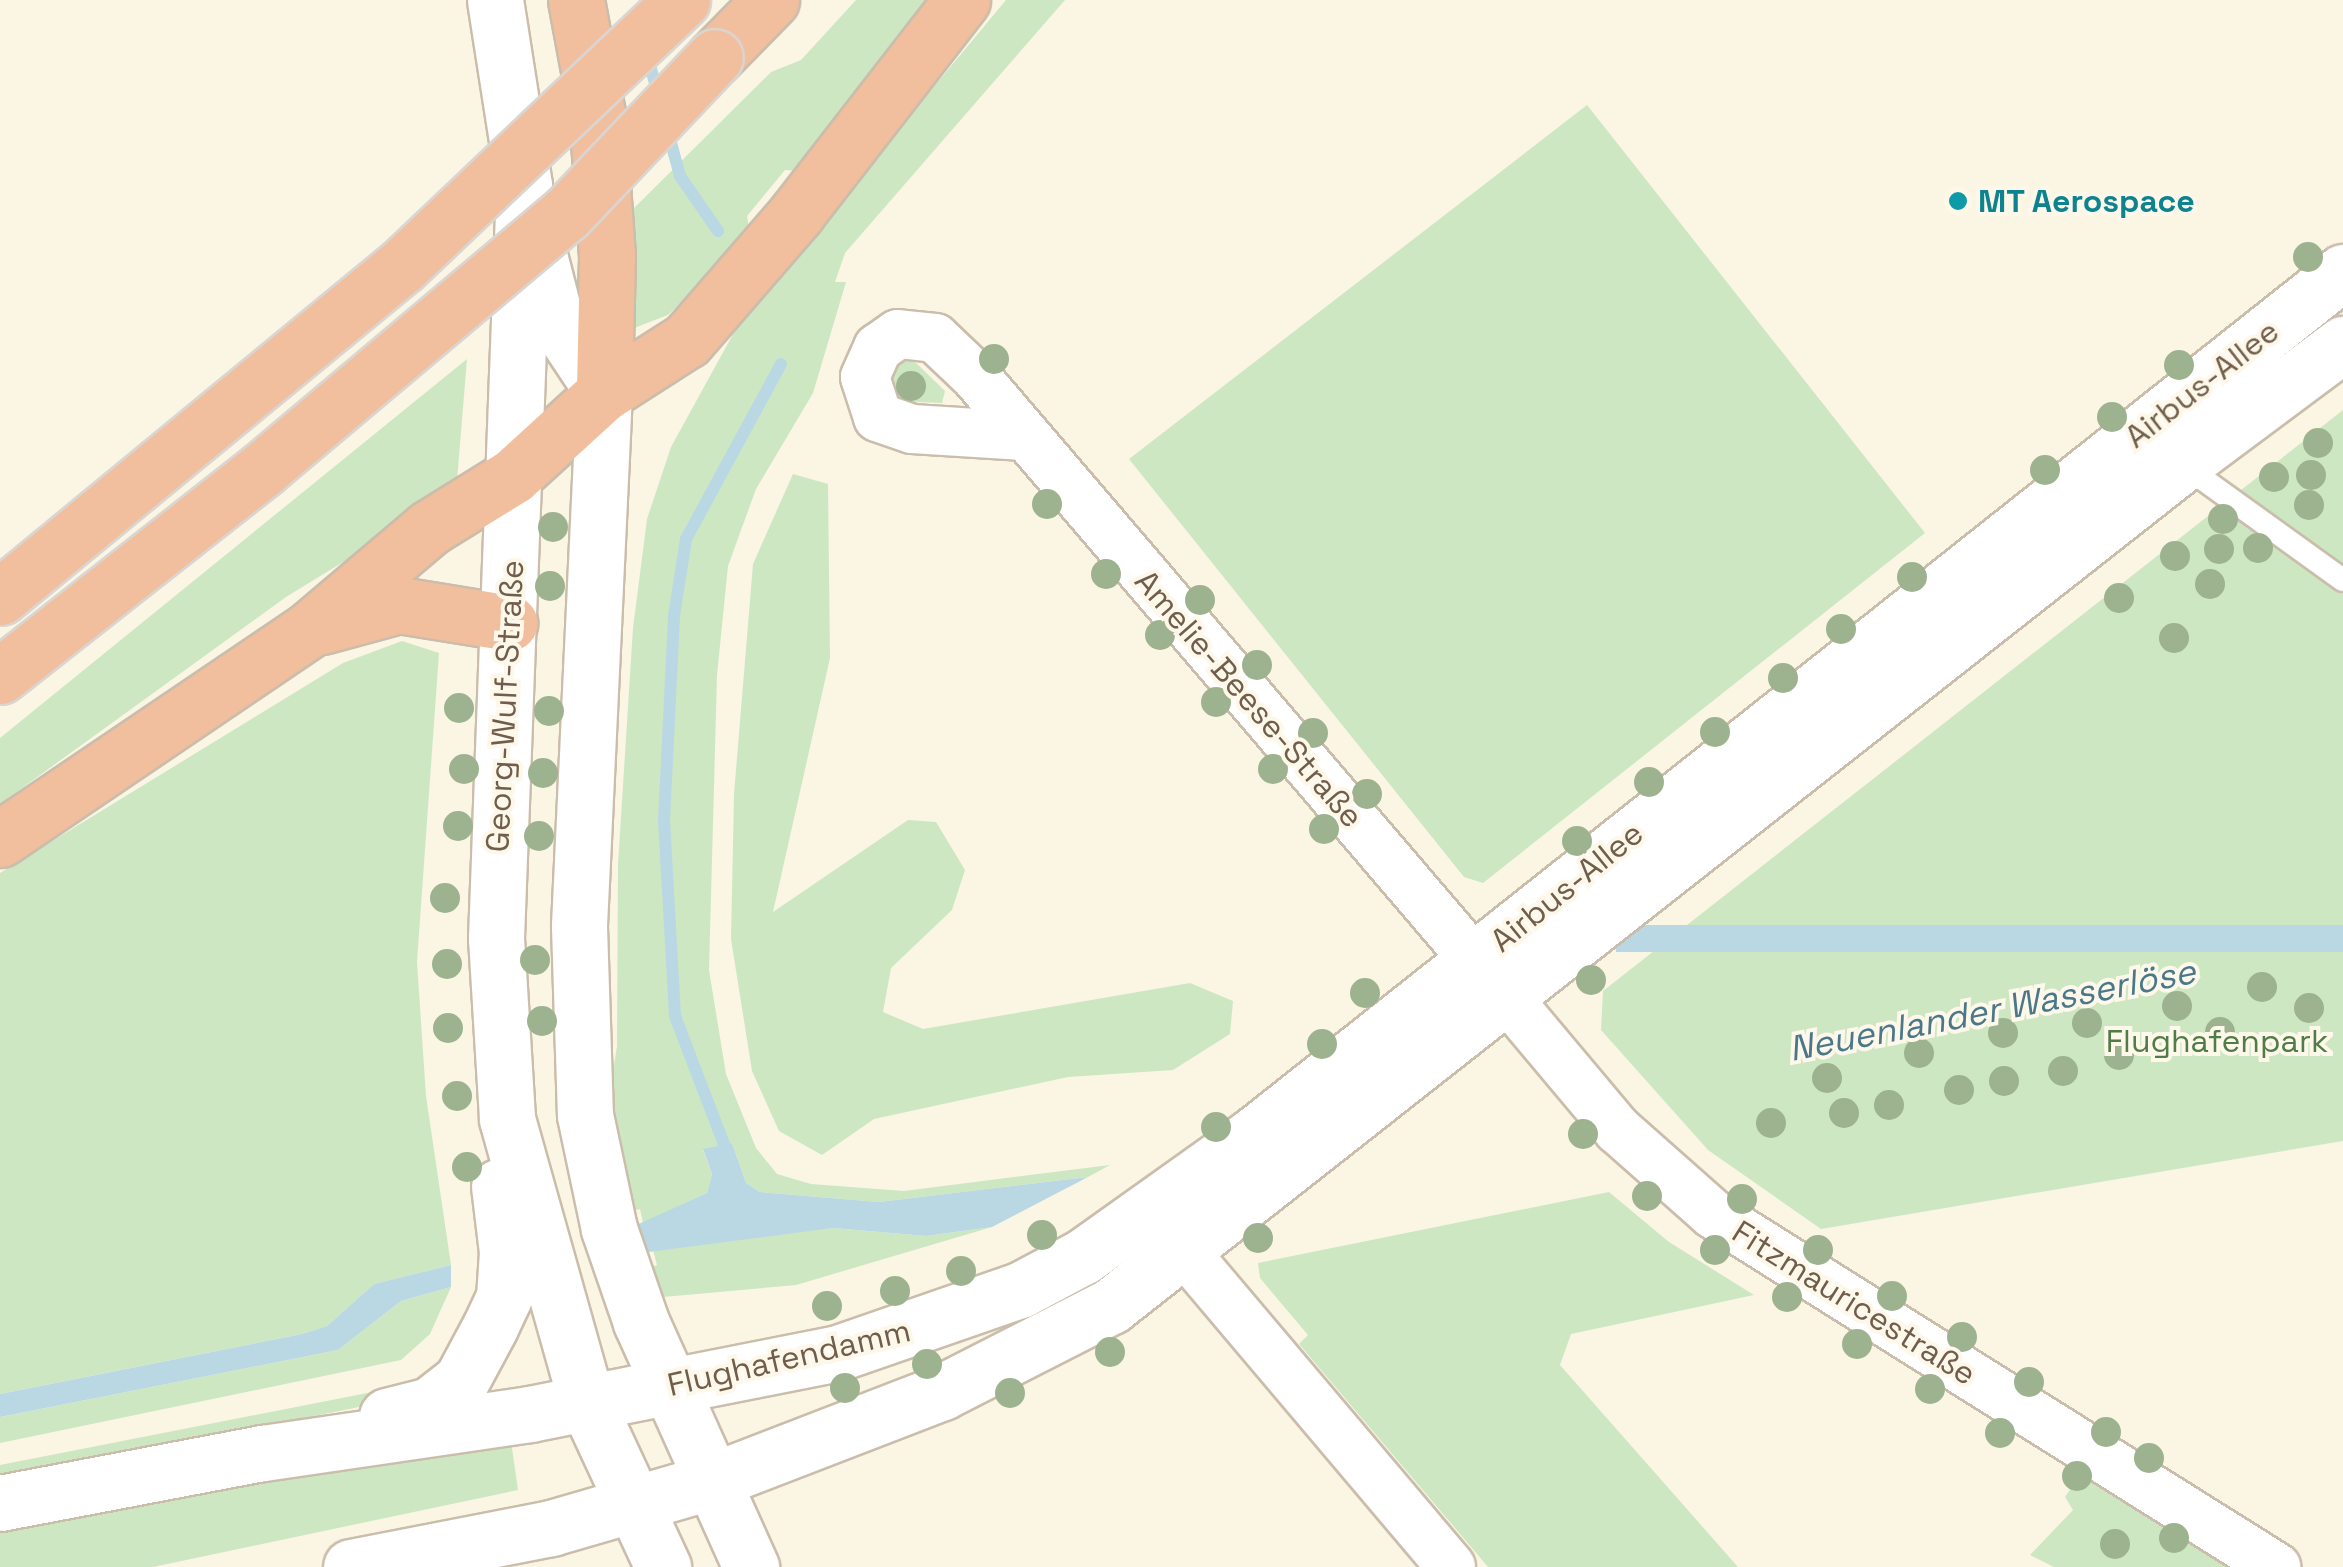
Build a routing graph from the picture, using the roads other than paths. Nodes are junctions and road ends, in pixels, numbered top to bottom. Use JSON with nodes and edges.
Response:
{"nodes":[{"id":1,"x":495,"y":0,"type":"edge"},
{"id":2,"x":576,"y":0,"type":"edge"},
{"id":3,"x":682,"y":0,"type":"edge"},
{"id":4,"x":772,"y":0,"type":"edge"},
{"id":5,"x":962,"y":0,"type":"edge"},
{"id":6,"x":524,"y":185,"type":"junction"},
{"id":7,"x":2343,"y":272,"type":"edge"},
{"id":8,"x":2343,"y":344,"type":"edge"},
{"id":9,"x":604,"y":393,"type":"junction"},
{"id":10,"x":1024,"y":436,"type":"dead end"},
{"id":11,"x":2182,"y":464,"type":"junction"},
{"id":12,"x":514,"y":476,"type":"junction"},
{"id":13,"x":2343,"y":580,"type":"edge"},
{"id":14,"x":0,"y":596,"type":"edge"},
{"id":15,"x":510,"y":623,"type":"junction"},
{"id":16,"x":310,"y":629,"type":"junction"},
{"id":17,"x":0,"y":676,"type":"edge"},
{"id":18,"x":0,"y":839,"type":"edge"},
{"id":19,"x":1491,"y":980,"type":"junction"},
{"id":20,"x":508,"y":1119,"type":"junction"},
{"id":21,"x":1185,"y":1252,"type":"junction"},
{"id":22,"x":667,"y":1386,"type":"junction"},
{"id":23,"x":586,"y":1403,"type":"junction"},
{"id":24,"x":278,"y":1450,"type":"junction"},
{"id":25,"x":709,"y":1482,"type":"junction"},
{"id":26,"x":0,"y":1503,"type":"edge"},
{"id":27,"x":632,"y":1507,"type":"junction"},
{"id":28,"x":2262,"y":1562,"type":"edge"},
{"id":29,"x":351,"y":1567,"type":"edge"},
{"id":30,"x":663,"y":1567,"type":"edge"},
{"id":31,"x":751,"y":1567,"type":"edge"},
{"id":32,"x":1451,"y":1567,"type":"edge"}],
"edges":[{"from":1,"to":6,"type":"main road","name":"Georg-Wulf-Straße"},
{"from":2,"to":9,"type":"highway"},
{"from":3,"to":14,"type":"highway","bridge":true},
{"from":4,"to":17,"type":"highway","bridge":true},
{"from":5,"to":9,"type":"highway"},
{"from":6,"to":9,"type":"main road"},
{"from":6,"to":12,"type":"main road","name":"Georg-Wulf-Straße"},
{"from":7,"to":19,"type":"main road","name":"Airbus-Allee"},
{"from":8,"to":11,"type":"main road","name":"Airbus-Allee"},
{"from":9,"to":12,"type":"highway"},
{"from":9,"to":22,"type":"main road"},
{"from":10,"to":19,"type":"street","name":"Amelie-Beese-Straße"},
{"from":11,"to":13,"type":"lane"},
{"from":11,"to":19,"type":"main road","name":"Airbus-Allee"},
{"from":12,"to":15,"type":"main road","name":"Georg-Wulf-Straße"},
{"from":12,"to":16,"type":"highway"},
{"from":15,"to":16,"type":"highway"},
{"from":15,"to":20,"type":"main road","name":"Georg-Wulf-Straße"},
{"from":16,"to":18,"type":"highway"},
{"from":19,"to":21,"type":"main road"},
{"from":19,"to":22,"type":"main road","name":"Flughafendamm"},
{"from":19,"to":28,"type":"street","name":"Fitzmauricestraße"},
{"from":20,"to":23,"type":"main road","name":"Georg-Wulf-Straße"},
{"from":20,"to":24,"type":"main road"},
{"from":21,"to":25,"type":"main road"},
{"from":21,"to":32,"type":"street"},
{"from":22,"to":23,"type":"main road","name":"Flughafendamm"},
{"from":22,"to":25,"type":"main road"},
{"from":23,"to":24,"type":"main road","name":"Flughafendamm"},
{"from":23,"to":27,"type":"main road","name":"Georg-Wulf-Straße"},
{"from":24,"to":26,"type":"main road","name":"Flughafendamm"},
{"from":25,"to":27,"type":"main road"},
{"from":25,"to":31,"type":"main road"},
{"from":27,"to":29,"type":"main road"},
{"from":27,"to":30,"type":"main road","name":"Georg-Wulf-Straße"}]}
